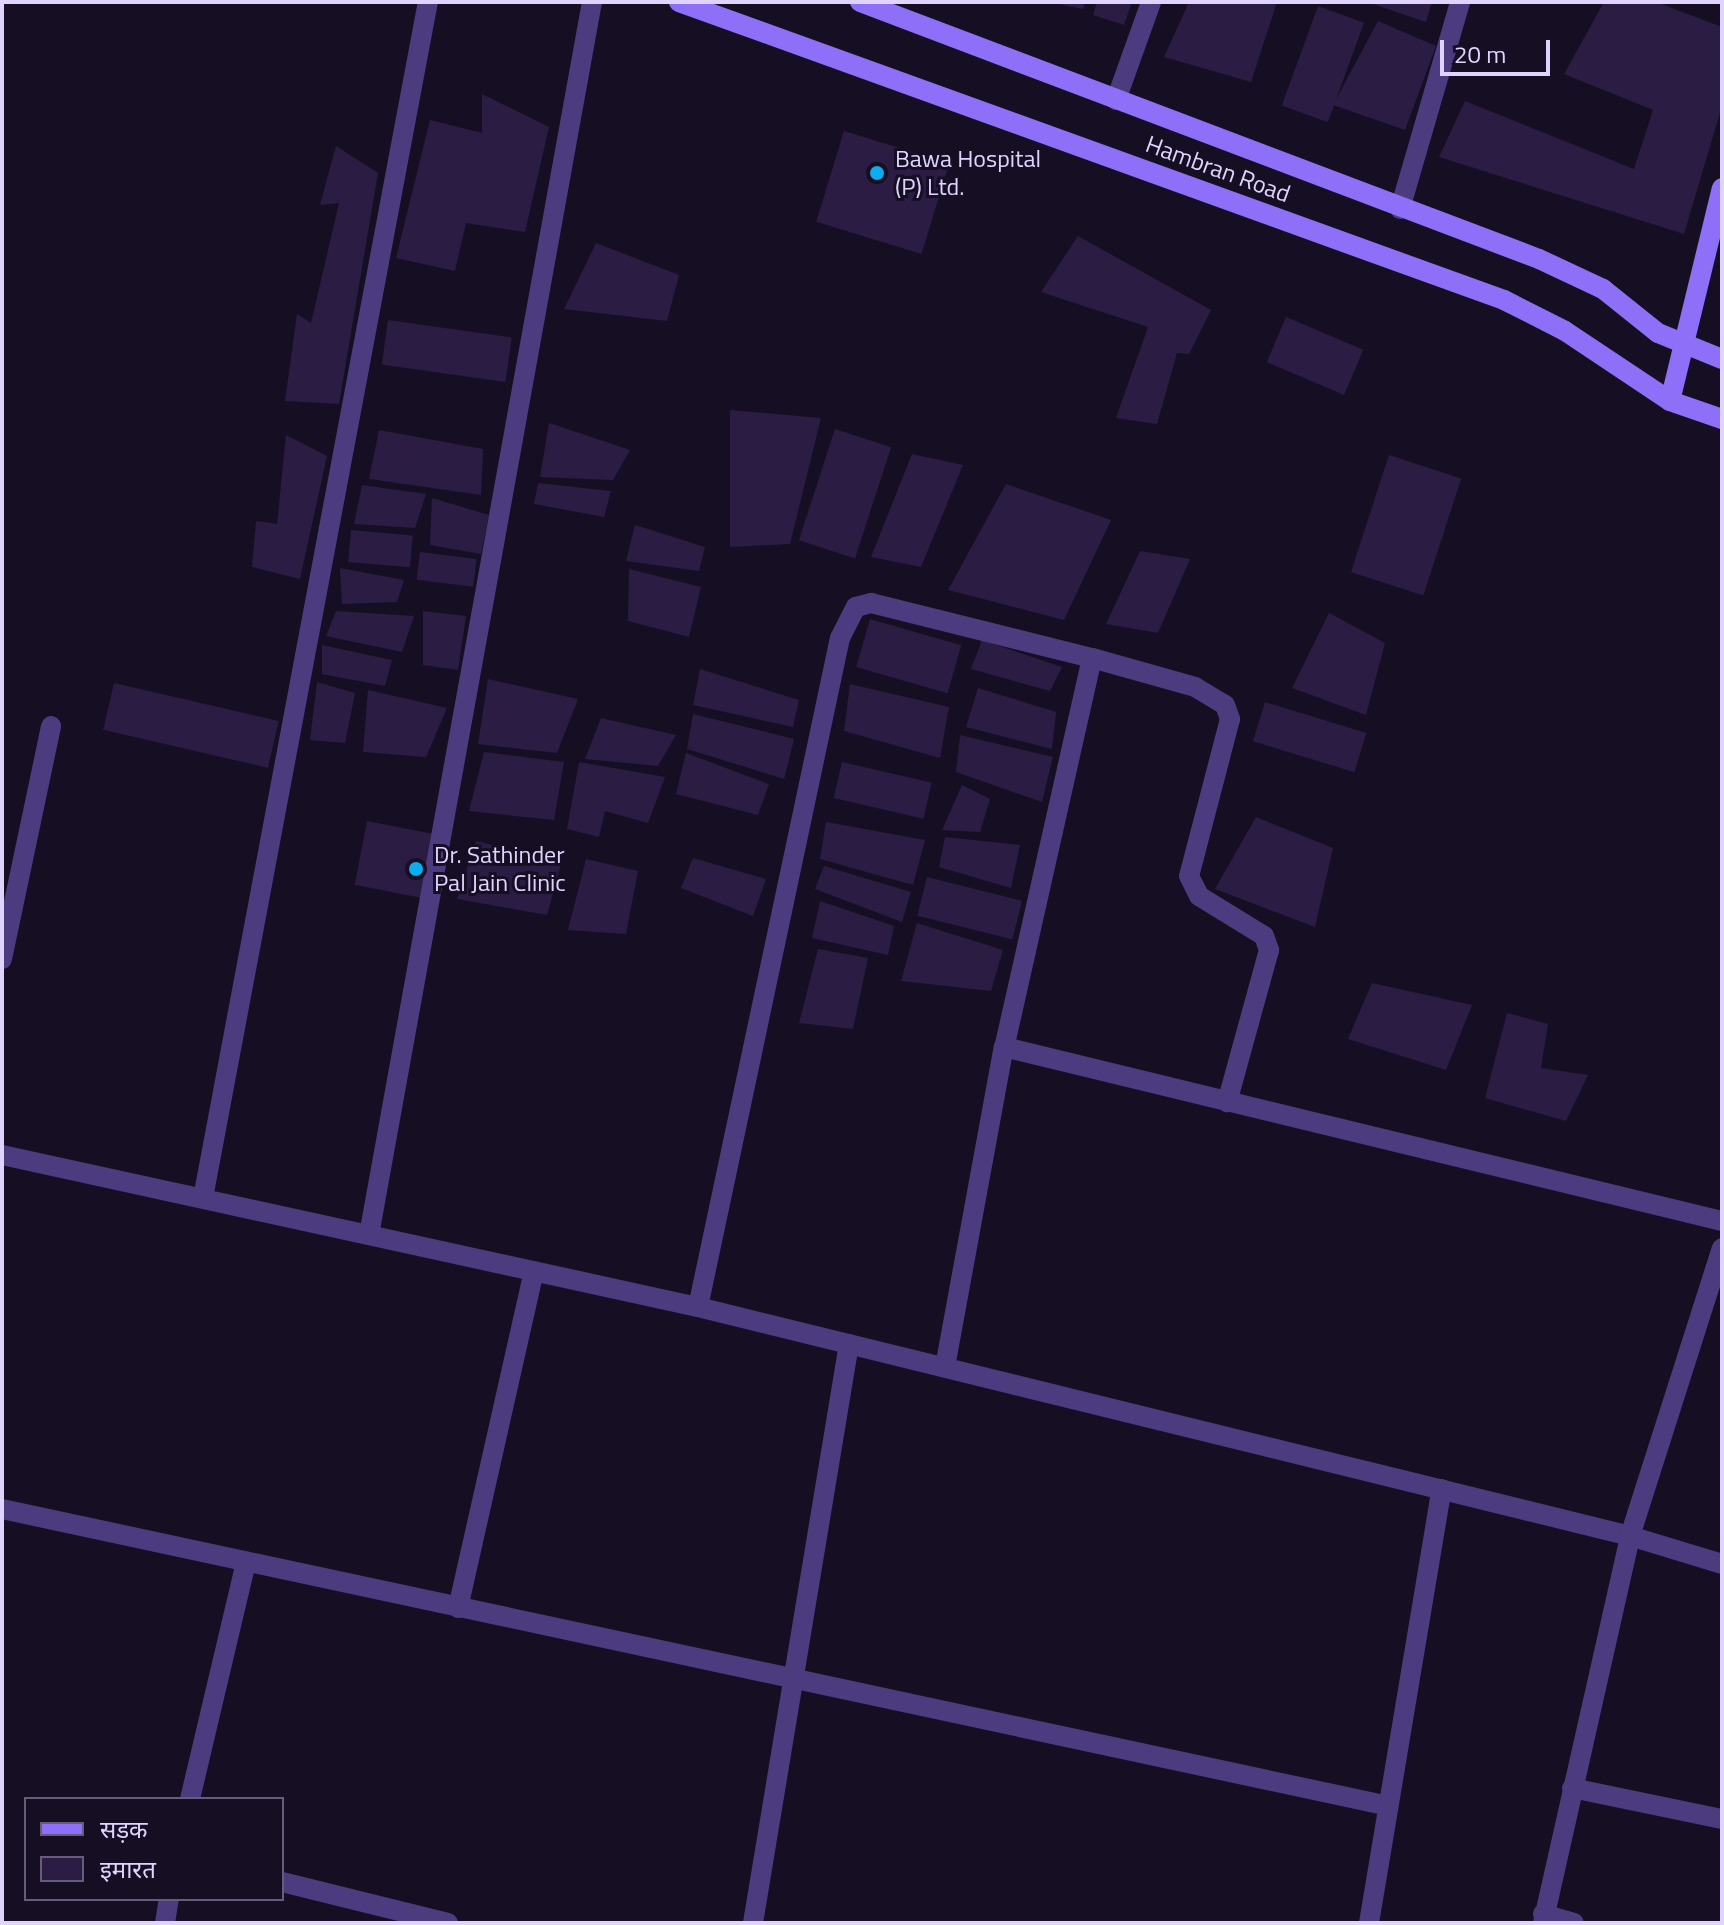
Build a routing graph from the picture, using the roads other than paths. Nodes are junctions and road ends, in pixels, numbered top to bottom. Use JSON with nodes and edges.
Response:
{"nodes":[{"id":1,"x":428,"y":2,"type":"edge"},
{"id":2,"x":592,"y":2,"type":"edge"},
{"id":3,"x":679,"y":2,"type":"edge"},
{"id":4,"x":1151,"y":2,"type":"edge"},
{"id":5,"x":1460,"y":2,"type":"edge"},
{"id":6,"x":865,"y":3,"type":"edge"},
{"id":7,"x":1116,"y":100,"type":"junction"},
{"id":8,"x":1722,"y":188,"type":"edge"},
{"id":9,"x":1400,"y":209,"type":"junction"},
{"id":10,"x":1684,"y":345,"type":"junction"},
{"id":11,"x":1722,"y":359,"type":"edge"},
{"id":12,"x":1670,"y":401,"type":"junction"},
{"id":13,"x":1722,"y":419,"type":"edge"},
{"id":14,"x":1092,"y":658,"type":"junction"},
{"id":15,"x":51,"y":726,"type":"dead end"},
{"id":16,"x":2,"y":959,"type":"edge"},
{"id":17,"x":1004,"y":1047,"type":"junction"},
{"id":18,"x":1227,"y":1102,"type":"junction"},
{"id":19,"x":2,"y":1155,"type":"edge"},
{"id":20,"x":203,"y":1198,"type":"junction"},
{"id":21,"x":1722,"y":1221,"type":"edge"},
{"id":22,"x":369,"y":1235,"type":"junction"},
{"id":23,"x":1722,"y":1248,"type":"edge"},
{"id":24,"x":534,"y":1271,"type":"junction"},
{"id":25,"x":698,"y":1307,"type":"junction"},
{"id":26,"x":849,"y":1344,"type":"junction"},
{"id":27,"x":945,"y":1367,"type":"junction"},
{"id":28,"x":1442,"y":1489,"type":"junction"},
{"id":29,"x":2,"y":1509,"type":"edge"},
{"id":30,"x":1630,"y":1536,"type":"junction"},
{"id":31,"x":246,"y":1562,"type":"junction"},
{"id":32,"x":1722,"y":1564,"type":"edge"},
{"id":33,"x":458,"y":1608,"type":"junction"},
{"id":34,"x":790,"y":1680,"type":"junction"},
{"id":35,"x":1572,"y":1788,"type":"junction"},
{"id":36,"x":190,"y":1797,"type":"edge"},
{"id":37,"x":1388,"y":1806,"type":"junction"},
{"id":38,"x":1722,"y":1819,"type":"edge"},
{"id":39,"x":284,"y":1882,"type":"edge"},
{"id":40,"x":169,"y":1901,"type":"edge"},
{"id":41,"x":1543,"y":1918,"type":"edge"},
{"id":42,"x":165,"y":1923,"type":"edge"},
{"id":43,"x":448,"y":1923,"type":"edge"},
{"id":44,"x":753,"y":1923,"type":"edge"},
{"id":45,"x":1369,"y":1923,"type":"edge"},
{"id":46,"x":1574,"y":1923,"type":"edge"}],
"edges":[{"from":1,"to":20,"type":"street"},
{"from":2,"to":22,"type":"street"},
{"from":3,"to":12,"type":"main road","name":"Hambran Road"},
{"from":4,"to":7,"type":"street"},
{"from":5,"to":9,"type":"street"},
{"from":6,"to":7,"type":"main road","name":"Hambran Road"},
{"from":7,"to":9,"type":"main road","name":"Hambran Road"},
{"from":8,"to":10,"type":"main road"},
{"from":9,"to":10,"type":"main road","name":"Hambran Road"},
{"from":10,"to":11,"type":"main road","name":"Hambran Road"},
{"from":10,"to":12,"type":"main road"},
{"from":12,"to":13,"type":"main road","name":"Hambran Road"},
{"from":14,"to":17,"type":"street"},
{"from":14,"to":18,"type":"street"},
{"from":14,"to":25,"type":"street"},
{"from":15,"to":16,"type":"street"},
{"from":17,"to":18,"type":"street"},
{"from":17,"to":27,"type":"street"},
{"from":18,"to":21,"type":"street"},
{"from":19,"to":20,"type":"street"},
{"from":20,"to":22,"type":"street"},
{"from":22,"to":24,"type":"street"},
{"from":23,"to":30,"type":"street"},
{"from":24,"to":25,"type":"street"},
{"from":24,"to":33,"type":"street"},
{"from":25,"to":26,"type":"street"},
{"from":26,"to":27,"type":"street"},
{"from":26,"to":34,"type":"street"},
{"from":27,"to":28,"type":"street"},
{"from":28,"to":30,"type":"street"},
{"from":28,"to":37,"type":"street"},
{"from":29,"to":31,"type":"street"},
{"from":30,"to":32,"type":"street"},
{"from":30,"to":35,"type":"street"},
{"from":31,"to":33,"type":"street"},
{"from":31,"to":36,"type":"street"},
{"from":33,"to":34,"type":"street"},
{"from":34,"to":37,"type":"street"},
{"from":34,"to":44,"type":"street"},
{"from":35,"to":38,"type":"street"},
{"from":35,"to":41,"type":"street"},
{"from":37,"to":45,"type":"street"},
{"from":39,"to":43,"type":"street"},
{"from":40,"to":42,"type":"street"},
{"from":41,"to":46,"type":"street"}]}
